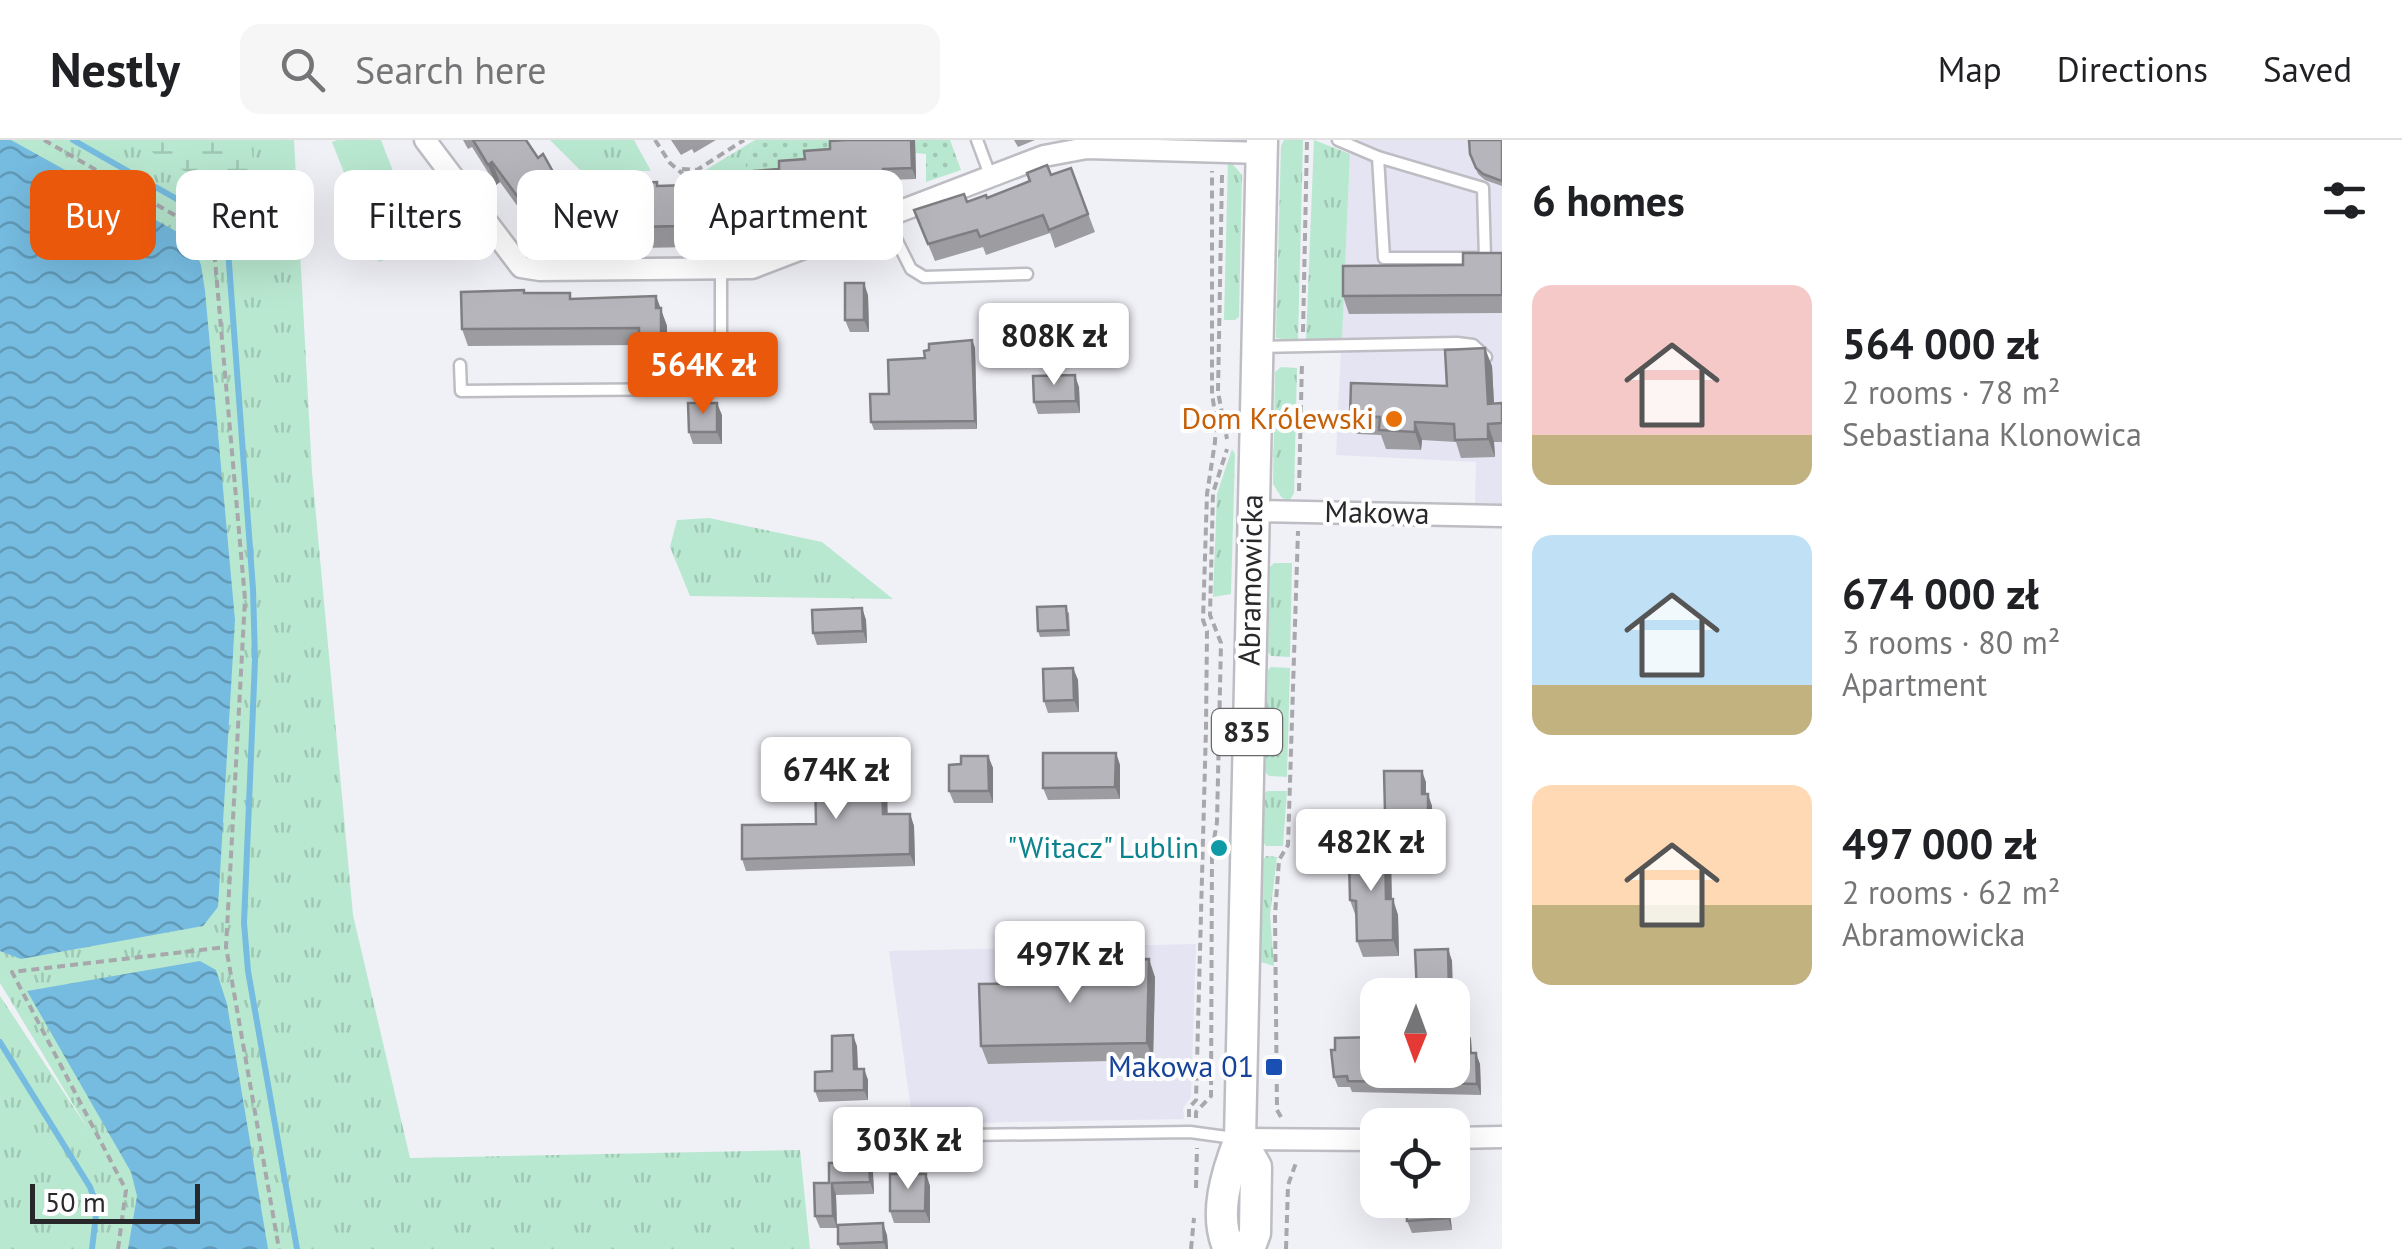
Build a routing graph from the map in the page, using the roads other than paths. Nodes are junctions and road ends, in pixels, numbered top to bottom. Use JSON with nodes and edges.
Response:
{"nodes":[{"id":1,"x":425,"y":140,"type":"edge"},
{"id":2,"x":977,"y":140,"type":"edge"},
{"id":3,"x":1338,"y":140,"type":"edge"},
{"id":4,"x":1262,"y":147,"type":"edge"},
{"id":5,"x":1209,"y":149,"type":"edge"},
{"id":6,"x":1378,"y":157,"type":"junction"},
{"id":7,"x":990,"y":176,"type":"junction"},
{"id":8,"x":903,"y":210,"type":"edge"},
{"id":9,"x":903,"y":252,"type":"edge"},
{"id":10,"x":775,"y":260,"type":"edge"},
{"id":11,"x":726,"y":265,"type":"junction"},
{"id":12,"x":1027,"y":274,"type":"dead end"},
{"id":13,"x":1257,"y":348,"type":"junction"},
{"id":14,"x":1487,"y":358,"type":"edge"},
{"id":15,"x":460,"y":365,"type":"dead end"},
{"id":16,"x":1252,"y":511,"type":"junction"},
{"id":17,"x":1502,"y":516,"type":"edge"},
{"id":18,"x":898,"y":1136,"type":"dead end"},
{"id":19,"x":1502,"y":1137,"type":"edge"},
{"id":20,"x":1470,"y":1138,"type":"edge"},
{"id":21,"x":1240,"y":1139,"type":"junction"},
{"id":22,"x":1360,"y":1140,"type":"edge"},
{"id":23,"x":1229,"y":1249,"type":"edge"},
{"id":24,"x":1249,"y":1249,"type":"edge"}],
"edges":[{"from":1,"to":11,"type":"street"},
{"from":2,"to":7,"type":"lane"},
{"from":3,"to":6,"type":"lane"},
{"from":4,"to":5,"type":"street"},
{"from":4,"to":13,"type":"main road","name":"Abramowicka","number":"835"},
{"from":5,"to":7,"type":"street"},
{"from":6,"to":6,"type":"lane"},
{"from":7,"to":8,"type":"street"},
{"from":9,"to":12,"type":"lane"},
{"from":10,"to":11,"type":"street"},
{"from":11,"to":15,"type":"lane"},
{"from":13,"to":14,"type":"lane"},
{"from":13,"to":16,"type":"main road","name":"Abramowicka","number":"835"},
{"from":16,"to":17,"type":"street","name":"Makowa"},
{"from":16,"to":21,"type":"main road","name":"Abramowicka","number":"835"},
{"from":18,"to":21,"type":"lane"},
{"from":19,"to":20,"type":"street"},
{"from":21,"to":22,"type":"street"},
{"from":21,"to":23,"type":"main road","name":"Abramowicka","number":"835"},
{"from":21,"to":24,"type":"main road","name":"Abramowicka","number":"835"}]}
